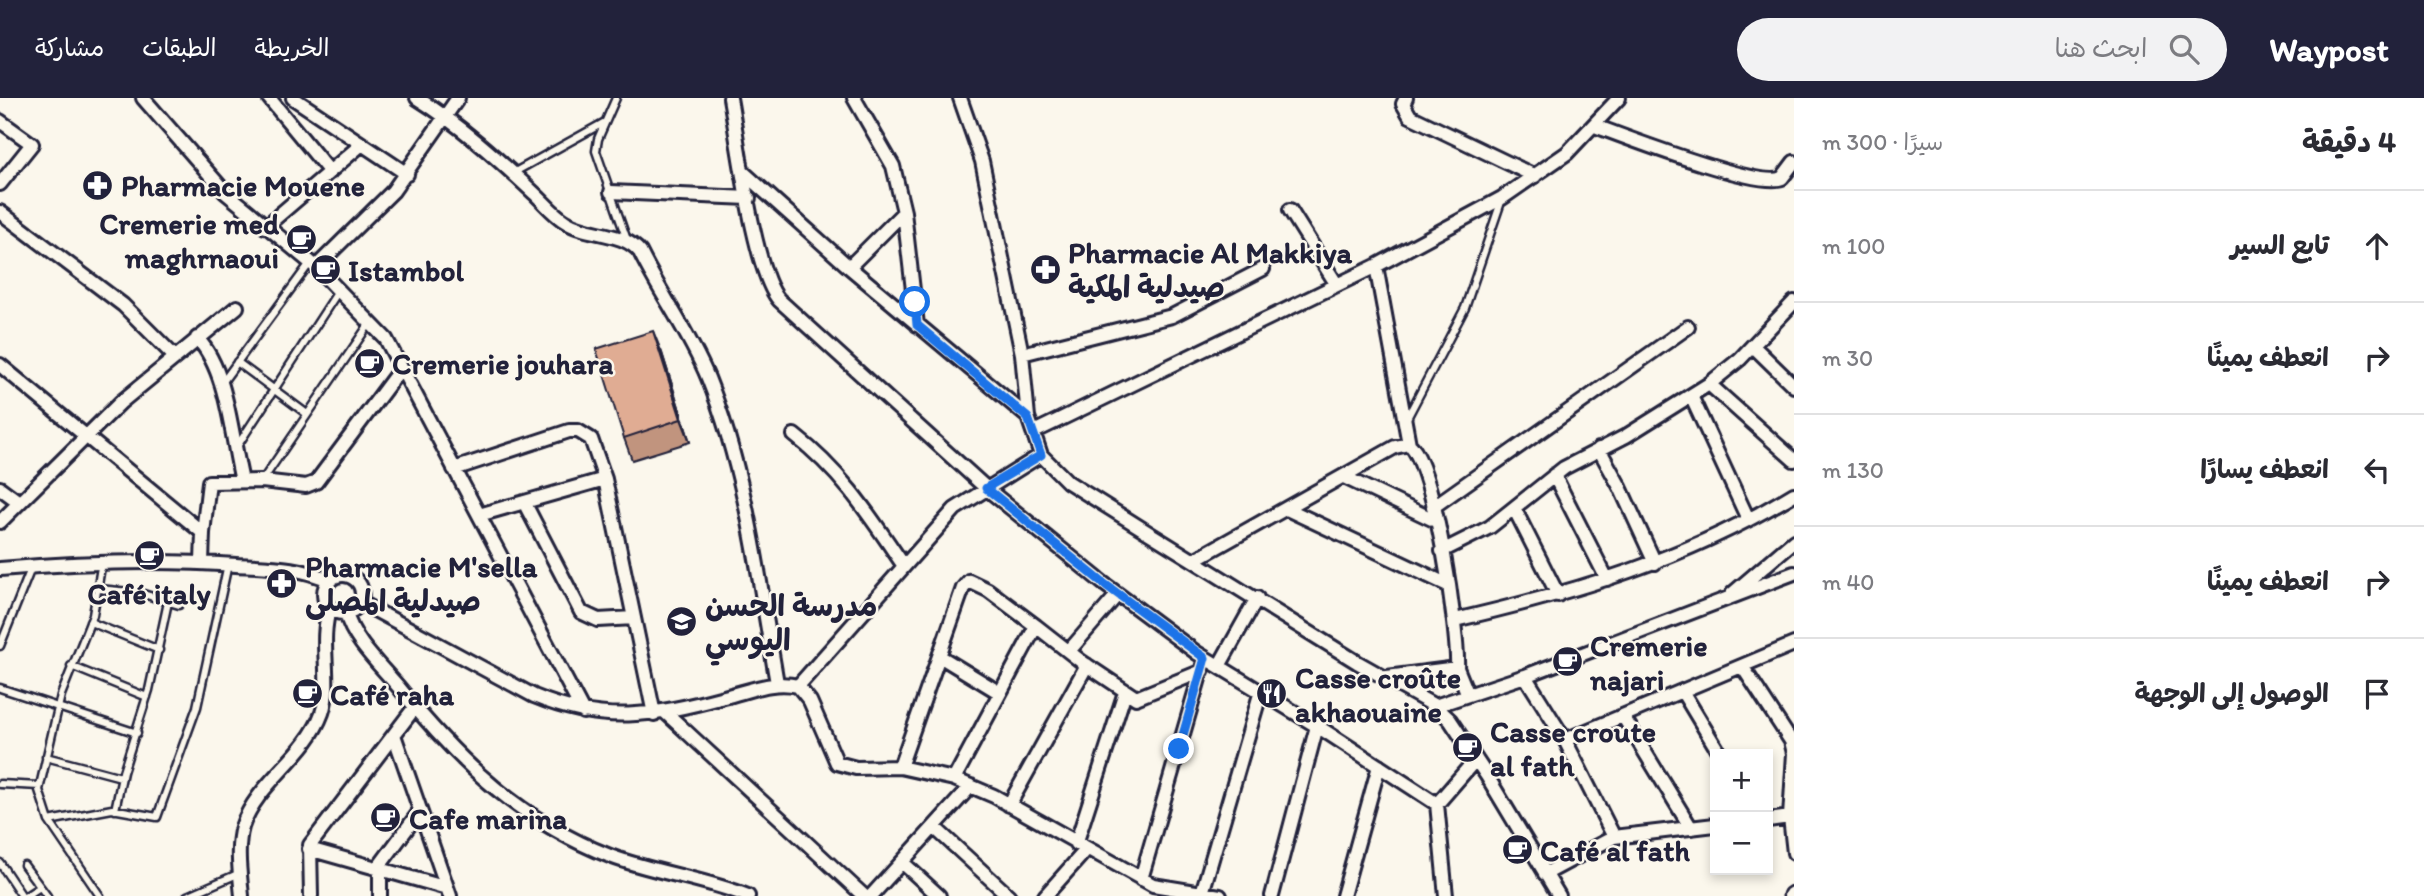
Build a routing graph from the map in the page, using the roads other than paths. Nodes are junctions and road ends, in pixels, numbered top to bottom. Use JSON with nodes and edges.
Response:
{"nodes":[{"id":1,"x":144,"y":98,"type":"edge"},
{"id":2,"x":269,"y":98,"type":"edge"},
{"id":3,"x":293,"y":98,"type":"edge"},
{"id":4,"x":417,"y":98,"type":"edge"},
{"id":5,"x":458,"y":98,"type":"edge"},
{"id":6,"x":616,"y":98,"type":"edge"},
{"id":7,"x":730,"y":98,"type":"edge"},
{"id":8,"x":854,"y":98,"type":"edge"},
{"id":9,"x":960,"y":98,"type":"edge"},
{"id":10,"x":1406,"y":98,"type":"edge"},
{"id":11,"x":1619,"y":98,"type":"edge"},
{"id":12,"x":444,"y":115,"type":"junction"},
{"id":13,"x":0,"y":121,"type":"edge"},
{"id":14,"x":606,"y":122,"type":"junction"},
{"id":15,"x":1595,"y":126,"type":"junction"},
{"id":16,"x":362,"y":144,"type":"junction"},
{"id":17,"x":1794,"y":162,"type":"edge"},
{"id":18,"x":330,"y":172,"type":"junction"},
{"id":19,"x":744,"y":172,"type":"junction"},
{"id":20,"x":407,"y":174,"type":"junction"},
{"id":21,"x":512,"y":174,"type":"junction"},
{"id":22,"x":1535,"y":176,"type":"junction"},
{"id":23,"x":0,"y":184,"type":"edge"},
{"id":24,"x":611,"y":192,"type":"junction"},
{"id":25,"x":749,"y":198,"type":"junction"},
{"id":26,"x":1502,"y":198,"type":"junction"},
{"id":27,"x":1290,"y":210,"type":"dead end"},
{"id":28,"x":0,"y":212,"type":"edge"},
{"id":29,"x":904,"y":212,"type":"junction"},
{"id":30,"x":265,"y":227,"type":"junction"},
{"id":31,"x":628,"y":242,"type":"junction"},
{"id":32,"x":313,"y":265,"type":"junction"},
{"id":33,"x":1376,"y":266,"type":"junction"},
{"id":34,"x":849,"y":267,"type":"junction"},
{"id":35,"x":1264,"y":269,"type":"dead end"},
{"id":36,"x":1337,"y":285,"type":"junction"},
{"id":37,"x":339,"y":290,"type":"junction"},
{"id":38,"x":1794,"y":302,"type":"edge"},
{"id":39,"x":237,"y":307,"type":"dead end"},
{"id":40,"x":371,"y":321,"type":"junction"},
{"id":41,"x":917,"y":325,"type":"junction"},
{"id":42,"x":1688,"y":327,"type":"dead end"},
{"id":43,"x":197,"y":338,"type":"junction"},
{"id":44,"x":1753,"y":346,"type":"junction"},
{"id":45,"x":1022,"y":354,"type":"junction"},
{"id":46,"x":175,"y":357,"type":"junction"},
{"id":47,"x":237,"y":362,"type":"junction"},
{"id":48,"x":0,"y":365,"type":"edge"},
{"id":49,"x":401,"y":368,"type":"junction"},
{"id":50,"x":1709,"y":384,"type":"junction"},
{"id":51,"x":221,"y":385,"type":"junction"},
{"id":52,"x":1794,"y":386,"type":"edge"},
{"id":53,"x":273,"y":389,"type":"junction"},
{"id":54,"x":1691,"y":396,"type":"junction"},
{"id":55,"x":307,"y":414,"type":"junction"},
{"id":56,"x":1028,"y":418,"type":"junction"},
{"id":57,"x":1405,"y":421,"type":"junction"},
{"id":58,"x":1034,"y":432,"type":"junction"},
{"id":59,"x":794,"y":435,"type":"dead end"},
{"id":60,"x":85,"y":437,"type":"junction"},
{"id":61,"x":1409,"y":444,"type":"junction"},
{"id":62,"x":1598,"y":449,"type":"junction"},
{"id":63,"x":235,"y":450,"type":"junction"},
{"id":64,"x":1041,"y":455,"type":"junction"},
{"id":65,"x":1794,"y":460,"type":"edge"},
{"id":66,"x":454,"y":469,"type":"junction"},
{"id":67,"x":1554,"y":475,"type":"junction"},
{"id":68,"x":1344,"y":477,"type":"junction"},
{"id":69,"x":605,"y":479,"type":"junction"},
{"id":70,"x":242,"y":481,"type":"junction"},
{"id":71,"x":262,"y":481,"type":"junction"},
{"id":72,"x":0,"y":488,"type":"edge"},
{"id":73,"x":986,"y":488,"type":"junction"},
{"id":74,"x":1794,"y":494,"type":"edge"},
{"id":75,"x":19,"y":502,"type":"junction"},
{"id":76,"x":524,"y":502,"type":"junction"},
{"id":77,"x":1433,"y":507,"type":"junction"},
{"id":78,"x":1514,"y":508,"type":"junction"},
{"id":79,"x":1287,"y":509,"type":"junction"},
{"id":80,"x":479,"y":515,"type":"junction"},
{"id":81,"x":1748,"y":519,"type":"junction"},
{"id":82,"x":1436,"y":521,"type":"junction"},
{"id":83,"x":0,"y":522,"type":"edge"},
{"id":84,"x":203,"y":533,"type":"junction"},
{"id":85,"x":1794,"y":541,"type":"edge"},
{"id":86,"x":1442,"y":551,"type":"junction"},
{"id":87,"x":1195,"y":560,"type":"junction"},
{"id":88,"x":102,"y":561,"type":"junction"},
{"id":89,"x":202,"y":562,"type":"junction"},
{"id":90,"x":1655,"y":563,"type":"junction"},
{"id":91,"x":228,"y":564,"type":"junction"},
{"id":92,"x":32,"y":566,"type":"junction"},
{"id":93,"x":904,"y":566,"type":"junction"},
{"id":94,"x":0,"y":569,"type":"edge"},
{"id":95,"x":1794,"y":573,"type":"edge"},
{"id":96,"x":1607,"y":579,"type":"junction"},
{"id":97,"x":330,"y":581,"type":"junction"},
{"id":98,"x":1448,"y":584,"type":"junction"},
{"id":99,"x":99,"y":589,"type":"junction"},
{"id":100,"x":1118,"y":594,"type":"junction"},
{"id":101,"x":1558,"y":595,"type":"junction"},
{"id":102,"x":1257,"y":598,"type":"junction"},
{"id":103,"x":168,"y":601,"type":"junction"},
{"id":104,"x":1723,"y":601,"type":"junction"},
{"id":105,"x":360,"y":603,"type":"junction"},
{"id":106,"x":179,"y":605,"type":"dead end"},
{"id":107,"x":330,"y":607,"type":"junction"},
{"id":108,"x":346,"y":612,"type":"junction"},
{"id":109,"x":634,"y":618,"type":"junction"},
{"id":110,"x":1455,"y":620,"type":"junction"},
{"id":111,"x":90,"y":622,"type":"junction"},
{"id":112,"x":1036,"y":626,"type":"junction"},
{"id":113,"x":1794,"y":644,"type":"edge"},
{"id":114,"x":0,"y":646,"type":"edge"},
{"id":115,"x":159,"y":650,"type":"junction"},
{"id":116,"x":1069,"y":652,"type":"junction"},
{"id":117,"x":941,"y":657,"type":"junction"},
{"id":118,"x":1203,"y":664,"type":"junction"},
{"id":119,"x":1087,"y":665,"type":"junction"},
{"id":120,"x":71,"y":666,"type":"junction"},
{"id":121,"x":1219,"y":666,"type":"junction"},
{"id":122,"x":1742,"y":666,"type":"junction"},
{"id":123,"x":1457,"y":668,"type":"junction"},
{"id":124,"x":1525,"y":676,"type":"junction"},
{"id":125,"x":1387,"y":677,"type":"junction"},
{"id":126,"x":777,"y":683,"type":"junction"},
{"id":127,"x":798,"y":687,"type":"junction"},
{"id":128,"x":0,"y":688,"type":"edge"},
{"id":129,"x":1261,"y":691,"type":"junction"},
{"id":130,"x":1682,"y":691,"type":"junction"},
{"id":131,"x":1125,"y":692,"type":"junction"},
{"id":132,"x":1000,"y":693,"type":"junction"},
{"id":133,"x":1468,"y":695,"type":"junction"},
{"id":134,"x":147,"y":697,"type":"junction"},
{"id":135,"x":1435,"y":706,"type":"junction"},
{"id":136,"x":415,"y":708,"type":"junction"},
{"id":137,"x":58,"y":709,"type":"junction"},
{"id":138,"x":583,"y":712,"type":"junction"},
{"id":139,"x":659,"y":713,"type":"junction"},
{"id":140,"x":1623,"y":716,"type":"junction"},
{"id":141,"x":1317,"y":726,"type":"junction"},
{"id":142,"x":136,"y":733,"type":"junction"},
{"id":143,"x":394,"y":735,"type":"junction"},
{"id":144,"x":1565,"y":740,"type":"junction"},
{"id":145,"x":1717,"y":749,"type":"edge"},
{"id":146,"x":46,"y":757,"type":"junction"},
{"id":147,"x":1476,"y":759,"type":"junction"},
{"id":148,"x":1380,"y":766,"type":"junction"},
{"id":149,"x":900,"y":767,"type":"junction"},
{"id":150,"x":121,"y":777,"type":"junction"},
{"id":151,"x":954,"y":779,"type":"junction"},
{"id":152,"x":0,"y":784,"type":"edge"},
{"id":153,"x":40,"y":786,"type":"junction"},
{"id":154,"x":971,"y":786,"type":"junction"},
{"id":155,"x":1437,"y":804,"type":"junction"},
{"id":156,"x":1009,"y":805,"type":"junction"},
{"id":157,"x":116,"y":810,"type":"junction"},
{"id":158,"x":420,"y":811,"type":"junction"},
{"id":159,"x":1790,"y":817,"type":"junction"},
{"id":160,"x":1773,"y":819,"type":"edge"},
{"id":161,"x":49,"y":821,"type":"junction"},
{"id":162,"x":1710,"y":826,"type":"edge"},
{"id":163,"x":934,"y":827,"type":"junction"},
{"id":164,"x":1691,"y":828,"type":"junction"},
{"id":165,"x":1614,"y":836,"type":"junction"},
{"id":166,"x":1081,"y":847,"type":"junction"},
{"id":167,"x":309,"y":849,"type":"junction"},
{"id":168,"x":1794,"y":853,"type":"edge"},
{"id":169,"x":902,"y":862,"type":"junction"},
{"id":170,"x":0,"y":863,"type":"edge"},
{"id":171,"x":24,"y":865,"type":"dead end"},
{"id":172,"x":378,"y":871,"type":"junction"},
{"id":173,"x":240,"y":873,"type":"junction"},
{"id":174,"x":1545,"y":874,"type":"junction"},
{"id":175,"x":1148,"y":886,"type":"edge"},
{"id":176,"x":40,"y":887,"type":"junction"},
{"id":177,"x":449,"y":892,"type":"edge"},
{"id":178,"x":1202,"y":893,"type":"junction"},
{"id":179,"x":24,"y":896,"type":"edge"},
{"id":180,"x":47,"y":896,"type":"edge"},
{"id":181,"x":100,"y":896,"type":"edge"},
{"id":182,"x":187,"y":896,"type":"edge"},
{"id":183,"x":242,"y":896,"type":"edge"},
{"id":184,"x":311,"y":896,"type":"edge"},
{"id":185,"x":380,"y":896,"type":"edge"},
{"id":186,"x":748,"y":896,"type":"edge"},
{"id":187,"x":864,"y":896,"type":"edge"},
{"id":188,"x":871,"y":896,"type":"edge"},
{"id":189,"x":939,"y":896,"type":"edge"},
{"id":190,"x":1009,"y":896,"type":"edge"},
{"id":191,"x":1045,"y":896,"type":"edge"},
{"id":192,"x":1220,"y":896,"type":"edge"},
{"id":193,"x":1272,"y":896,"type":"edge"},
{"id":194,"x":1343,"y":896,"type":"edge"},
{"id":195,"x":1446,"y":896,"type":"edge"},
{"id":196,"x":1559,"y":896,"type":"edge"}],
"edges":[{"from":1,"to":30,"type":"street"},
{"from":2,"to":18,"type":"street"},
{"from":3,"to":16,"type":"street"},
{"from":4,"to":12,"type":"street"},
{"from":5,"to":12,"type":"street"},
{"from":6,"to":14,"type":"lane"},
{"from":7,"to":19,"type":"street"},
{"from":8,"to":29,"type":"street"},
{"from":9,"to":45,"type":"street"},
{"from":10,"to":22,"type":"street"},
{"from":11,"to":15,"type":"street"},
{"from":12,"to":20,"type":"street"},
{"from":12,"to":21,"type":"street"},
{"from":13,"to":23,"type":"street"},
{"from":14,"to":21,"type":"lane"},
{"from":14,"to":24,"type":"lane"},
{"from":15,"to":17,"type":"street"},
{"from":15,"to":22,"type":"street"},
{"from":16,"to":18,"type":"street"},
{"from":16,"to":20,"type":"street"},
{"from":18,"to":30,"type":"street"},
{"from":19,"to":25,"type":"street"},
{"from":19,"to":34,"type":"street"},
{"from":20,"to":32,"type":"street"},
{"from":21,"to":31,"type":"street"},
{"from":22,"to":26,"type":"street"},
{"from":24,"to":25,"type":"street"},
{"from":24,"to":31,"type":"lane"},
{"from":25,"to":73,"type":"street"},
{"from":26,"to":33,"type":"street"},
{"from":26,"to":57,"type":"lane"},
{"from":27,"to":36,"type":"street"},
{"from":28,"to":46,"type":"street"},
{"from":29,"to":34,"type":"street"},
{"from":29,"to":41,"type":"street"},
{"from":30,"to":32,"type":"street"},
{"from":31,"to":126,"type":"street"},
{"from":32,"to":37,"type":"street"},
{"from":32,"to":47,"type":"lane"},
{"from":33,"to":36,"type":"street"},
{"from":33,"to":57,"type":"street"},
{"from":34,"to":41,"type":"street"},
{"from":35,"to":45,"type":"street"},
{"from":36,"to":58,"type":"street"},
{"from":37,"to":40,"type":"street"},
{"from":37,"to":53,"type":"lane"},
{"from":38,"to":44,"type":"street"},
{"from":39,"to":43,"type":"street"},
{"from":40,"to":49,"type":"street"},
{"from":40,"to":55,"type":"lane"},
{"from":41,"to":56,"type":"street"},
{"from":42,"to":77,"type":"street"},
{"from":43,"to":46,"type":"street"},
{"from":43,"to":51,"type":"street"},
{"from":44,"to":50,"type":"street"},
{"from":44,"to":52,"type":"street"},
{"from":45,"to":56,"type":"street"},
{"from":46,"to":60,"type":"street"},
{"from":47,"to":51,"type":"lane"},
{"from":47,"to":53,"type":"lane"},
{"from":48,"to":60,"type":"street"},
{"from":49,"to":66,"type":"street"},
{"from":49,"to":71,"type":"street"},
{"from":50,"to":54,"type":"street"},
{"from":50,"to":65,"type":"street"},
{"from":51,"to":63,"type":"street"},
{"from":53,"to":55,"type":"lane"},
{"from":53,"to":63,"type":"lane"},
{"from":54,"to":62,"type":"street"},
{"from":54,"to":81,"type":"street"},
{"from":55,"to":71,"type":"lane"},
{"from":56,"to":58,"type":"street"},
{"from":57,"to":61,"type":"street"},
{"from":58,"to":64,"type":"street"},
{"from":59,"to":93,"type":"street"},
{"from":60,"to":75,"type":"street"},
{"from":60,"to":84,"type":"street"},
{"from":61,"to":68,"type":"street"},
{"from":61,"to":77,"type":"street"},
{"from":62,"to":67,"type":"street"},
{"from":62,"to":90,"type":"street"},
{"from":63,"to":70,"type":"street"},
{"from":64,"to":73,"type":"street"},
{"from":64,"to":87,"type":"street"},
{"from":66,"to":69,"type":"street"},
{"from":66,"to":80,"type":"street"},
{"from":67,"to":78,"type":"street"},
{"from":67,"to":96,"type":"street"},
{"from":68,"to":79,"type":"street"},
{"from":68,"to":82,"type":"street"},
{"from":69,"to":76,"type":"street"},
{"from":69,"to":109,"type":"street"},
{"from":70,"to":71,"type":"street"},
{"from":70,"to":84,"type":"street"},
{"from":72,"to":75,"type":"street"},
{"from":73,"to":93,"type":"street"},
{"from":73,"to":100,"type":"street"},
{"from":74,"to":81,"type":"street"},
{"from":75,"to":83,"type":"street"},
{"from":76,"to":80,"type":"street"},
{"from":76,"to":109,"type":"street"},
{"from":77,"to":82,"type":"street"},
{"from":78,"to":86,"type":"street"},
{"from":78,"to":101,"type":"street"},
{"from":79,"to":87,"type":"street"},
{"from":79,"to":98,"type":"street"},
{"from":80,"to":138,"type":"street"},
{"from":81,"to":90,"type":"street"},
{"from":82,"to":86,"type":"street"},
{"from":84,"to":89,"type":"street"},
{"from":85,"to":104,"type":"street"},
{"from":86,"to":98,"type":"street"},
{"from":87,"to":102,"type":"street"},
{"from":88,"to":89,"type":"street"},
{"from":88,"to":92,"type":"street"},
{"from":88,"to":99,"type":"lane"},
{"from":89,"to":91,"type":"street"},
{"from":90,"to":96,"type":"street"},
{"from":91,"to":97,"type":"street"},
{"from":91,"to":157,"type":"lane"},
{"from":92,"to":94,"type":"street"},
{"from":92,"to":114,"type":"lane"},
{"from":93,"to":127,"type":"street"},
{"from":95,"to":104,"type":"street"},
{"from":96,"to":101,"type":"street"},
{"from":97,"to":105,"type":"street"},
{"from":97,"to":107,"type":"street"},
{"from":98,"to":110,"type":"street"},
{"from":99,"to":103,"type":"lane"},
{"from":99,"to":111,"type":"lane"},
{"from":100,"to":116,"type":"street"},
{"from":100,"to":118,"type":"street"},
{"from":101,"to":110,"type":"street"},
{"from":102,"to":121,"type":"street"},
{"from":102,"to":125,"type":"street"},
{"from":103,"to":106,"type":"lane"},
{"from":103,"to":115,"type":"lane"},
{"from":104,"to":124,"type":"street"},
{"from":105,"to":108,"type":"street"},
{"from":105,"to":138,"type":"street"},
{"from":107,"to":108,"type":"street"},
{"from":107,"to":173,"type":"street"},
{"from":108,"to":136,"type":"street"},
{"from":109,"to":139,"type":"street"},
{"from":110,"to":123,"type":"street"},
{"from":111,"to":115,"type":"lane"},
{"from":111,"to":120,"type":"lane"},
{"from":112,"to":116,"type":"street"},
{"from":112,"to":117,"type":"street"},
{"from":112,"to":132,"type":"street"},
{"from":113,"to":122,"type":"street"},
{"from":115,"to":134,"type":"lane"},
{"from":116,"to":119,"type":"street"},
{"from":117,"to":132,"type":"street"},
{"from":117,"to":149,"type":"street"},
{"from":118,"to":121,"type":"street"},
{"from":118,"to":131,"type":"street"},
{"from":118,"to":175,"type":"street"},
{"from":119,"to":131,"type":"street"},
{"from":119,"to":156,"type":"street"},
{"from":120,"to":134,"type":"lane"},
{"from":120,"to":137,"type":"lane"},
{"from":121,"to":129,"type":"street"},
{"from":122,"to":130,"type":"street"},
{"from":122,"to":159,"type":"street"},
{"from":123,"to":125,"type":"street"},
{"from":123,"to":133,"type":"street"},
{"from":124,"to":133,"type":"street"},
{"from":124,"to":144,"type":"street"},
{"from":125,"to":135,"type":"street"},
{"from":126,"to":127,"type":"street"},
{"from":126,"to":139,"type":"street"},
{"from":127,"to":149,"type":"street"},
{"from":128,"to":137,"type":"lane"},
{"from":129,"to":141,"type":"street"},
{"from":129,"to":178,"type":"street"},
{"from":130,"to":140,"type":"street"},
{"from":130,"to":145,"type":"street"},
{"from":131,"to":166,"type":"street"},
{"from":132,"to":151,"type":"street"},
{"from":133,"to":135,"type":"street"},
{"from":134,"to":142,"type":"lane"},
{"from":135,"to":147,"type":"street"},
{"from":136,"to":143,"type":"street"},
{"from":136,"to":186,"type":"street"},
{"from":137,"to":142,"type":"lane"},
{"from":137,"to":146,"type":"lane"},
{"from":138,"to":139,"type":"street"},
{"from":139,"to":187,"type":"street"},
{"from":140,"to":144,"type":"street"},
{"from":140,"to":164,"type":"street"},
{"from":141,"to":148,"type":"street"},
{"from":141,"to":193,"type":"street"},
{"from":142,"to":150,"type":"lane"},
{"from":143,"to":158,"type":"street"},
{"from":143,"to":167,"type":"street"},
{"from":144,"to":165,"type":"street"},
{"from":146,"to":150,"type":"lane"},
{"from":146,"to":153,"type":"lane"},
{"from":147,"to":155,"type":"street"},
{"from":147,"to":174,"type":"street"},
{"from":148,"to":155,"type":"street"},
{"from":148,"to":194,"type":"street"},
{"from":149,"to":151,"type":"street"},
{"from":150,"to":157,"type":"lane"},
{"from":151,"to":154,"type":"street"},
{"from":152,"to":153,"type":"lane"},
{"from":153,"to":161,"type":"lane"},
{"from":154,"to":156,"type":"street"},
{"from":154,"to":163,"type":"street"},
{"from":155,"to":195,"type":"street"},
{"from":156,"to":166,"type":"street"},
{"from":157,"to":161,"type":"lane"},
{"from":158,"to":172,"type":"street"},
{"from":158,"to":177,"type":"street"},
{"from":159,"to":160,"type":"street"},
{"from":159,"to":168,"type":"street"},
{"from":161,"to":181,"type":"lane"},
{"from":162,"to":164,"type":"street"},
{"from":163,"to":169,"type":"street"},
{"from":163,"to":190,"type":"street"},
{"from":164,"to":165,"type":"street"},
{"from":165,"to":174,"type":"street"},
{"from":166,"to":175,"type":"street"},
{"from":166,"to":191,"type":"street"},
{"from":167,"to":172,"type":"street"},
{"from":167,"to":184,"type":"street"},
{"from":169,"to":188,"type":"street"},
{"from":169,"to":189,"type":"street"},
{"from":170,"to":179,"type":"lane"},
{"from":171,"to":176,"type":"lane"},
{"from":172,"to":177,"type":"street"},
{"from":172,"to":185,"type":"street"},
{"from":173,"to":182,"type":"lane"},
{"from":173,"to":183,"type":"street"},
{"from":174,"to":196,"type":"street"},
{"from":175,"to":178,"type":"street"},
{"from":176,"to":179,"type":"lane"},
{"from":176,"to":180,"type":"lane"},
{"from":178,"to":192,"type":"street"}]}
